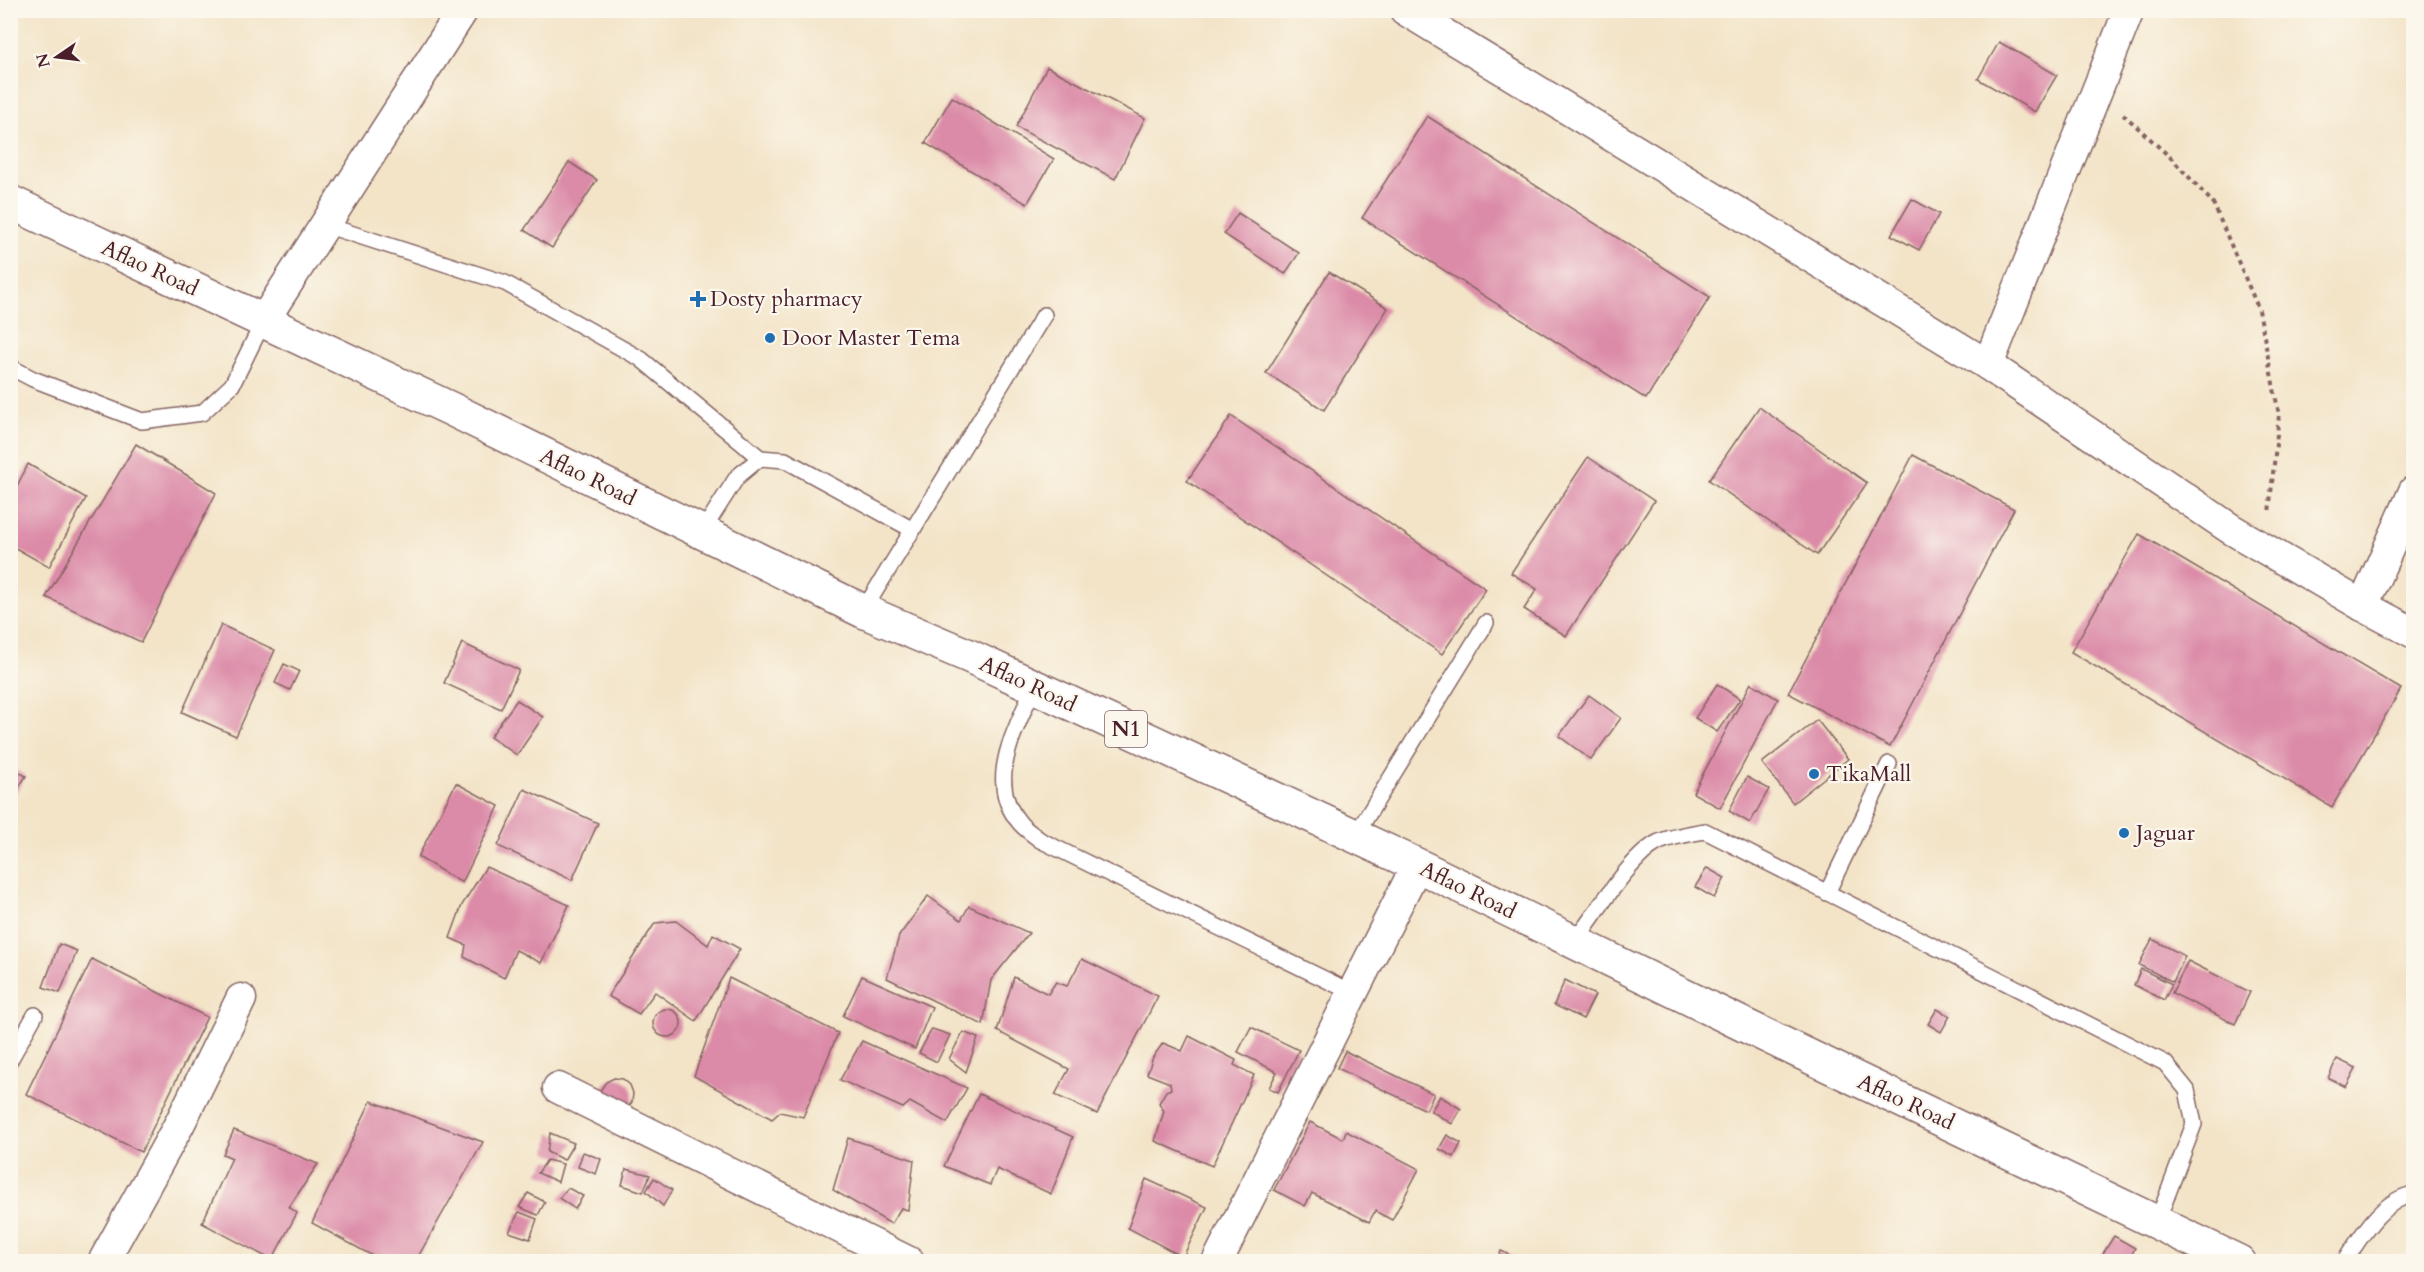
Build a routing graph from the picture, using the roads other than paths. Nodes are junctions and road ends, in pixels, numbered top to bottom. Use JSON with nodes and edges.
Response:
{"nodes":[{"id":1,"x":463,"y":10,"type":"edge"},
{"id":2,"x":1405,"y":10,"type":"edge"},
{"id":3,"x":2128,"y":10,"type":"edge"},
{"id":4,"x":10,"y":202,"type":"edge"},
{"id":5,"x":325,"y":225,"type":"junction"},
{"id":6,"x":1044,"y":315,"type":"dead end"},
{"id":7,"x":264,"y":320,"type":"junction"},
{"id":8,"x":1988,"y":365,"type":"junction"},
{"id":9,"x":10,"y":367,"type":"edge"},
{"id":10,"x":760,"y":458,"type":"junction"},
{"id":11,"x":2414,"y":490,"type":"edge"},
{"id":12,"x":913,"y":530,"type":"junction"},
{"id":13,"x":702,"y":532,"type":"junction"},
{"id":14,"x":2363,"y":606,"type":"junction"},
{"id":15,"x":863,"y":611,"type":"junction"},
{"id":16,"x":1486,"y":622,"type":"dead end"},
{"id":17,"x":2414,"y":633,"type":"edge"},
{"id":18,"x":1034,"y":686,"type":"junction"},
{"id":19,"x":1889,"y":764,"type":"dead end"},
{"id":20,"x":1355,"y":836,"type":"junction"},
{"id":21,"x":1417,"y":865,"type":"junction"},
{"id":22,"x":1827,"y":893,"type":"junction"},
{"id":23,"x":1574,"y":942,"type":"junction"},
{"id":24,"x":1353,"y":993,"type":"junction"},
{"id":25,"x":241,"y":999,"type":"dead end"},
{"id":26,"x":35,"y":1015,"type":"dead end"},
{"id":27,"x":10,"y":1060,"type":"edge"},
{"id":28,"x":558,"y":1088,"type":"dead end"},
{"id":29,"x":2414,"y":1194,"type":"edge"},
{"id":30,"x":2157,"y":1222,"type":"junction"},
{"id":31,"x":103,"y":1262,"type":"edge"},
{"id":32,"x":909,"y":1262,"type":"edge"},
{"id":33,"x":1217,"y":1262,"type":"edge"},
{"id":34,"x":2240,"y":1262,"type":"edge"},
{"id":35,"x":2344,"y":1262,"type":"edge"}],
"edges":[{"from":1,"to":5,"type":"street"},
{"from":2,"to":8,"type":"street"},
{"from":3,"to":8,"type":"street"},
{"from":4,"to":7,"type":"highway","name":"Aflao Road","number":"N1"},
{"from":5,"to":7,"type":"street"},
{"from":5,"to":10,"type":"lane"},
{"from":6,"to":12,"type":"lane"},
{"from":7,"to":9,"type":"lane"},
{"from":7,"to":13,"type":"highway","name":"Aflao Road","number":"N1"},
{"from":8,"to":14,"type":"street"},
{"from":10,"to":12,"type":"lane"},
{"from":10,"to":13,"type":"lane"},
{"from":11,"to":14,"type":"street"},
{"from":12,"to":15,"type":"lane"},
{"from":13,"to":15,"type":"highway","name":"Aflao Road","number":"N1"},
{"from":14,"to":17,"type":"street"},
{"from":15,"to":18,"type":"highway","name":"Aflao Road","number":"N1"},
{"from":16,"to":20,"type":"lane"},
{"from":18,"to":20,"type":"highway","name":"Aflao Road","number":"N1"},
{"from":18,"to":24,"type":"lane"},
{"from":19,"to":22,"type":"lane"},
{"from":20,"to":21,"type":"highway","name":"Aflao Road","number":"N1"},
{"from":21,"to":23,"type":"highway","name":"Aflao Road","number":"N1"},
{"from":21,"to":24,"type":"street"},
{"from":22,"to":23,"type":"lane"},
{"from":22,"to":30,"type":"lane"},
{"from":23,"to":30,"type":"highway","name":"Aflao Road","number":"N1"},
{"from":24,"to":33,"type":"street"},
{"from":25,"to":31,"type":"street"},
{"from":26,"to":27,"type":"lane"},
{"from":28,"to":32,"type":"street"},
{"from":29,"to":35,"type":"lane"},
{"from":30,"to":34,"type":"highway","name":"Aflao Road","number":"N1"}]}
